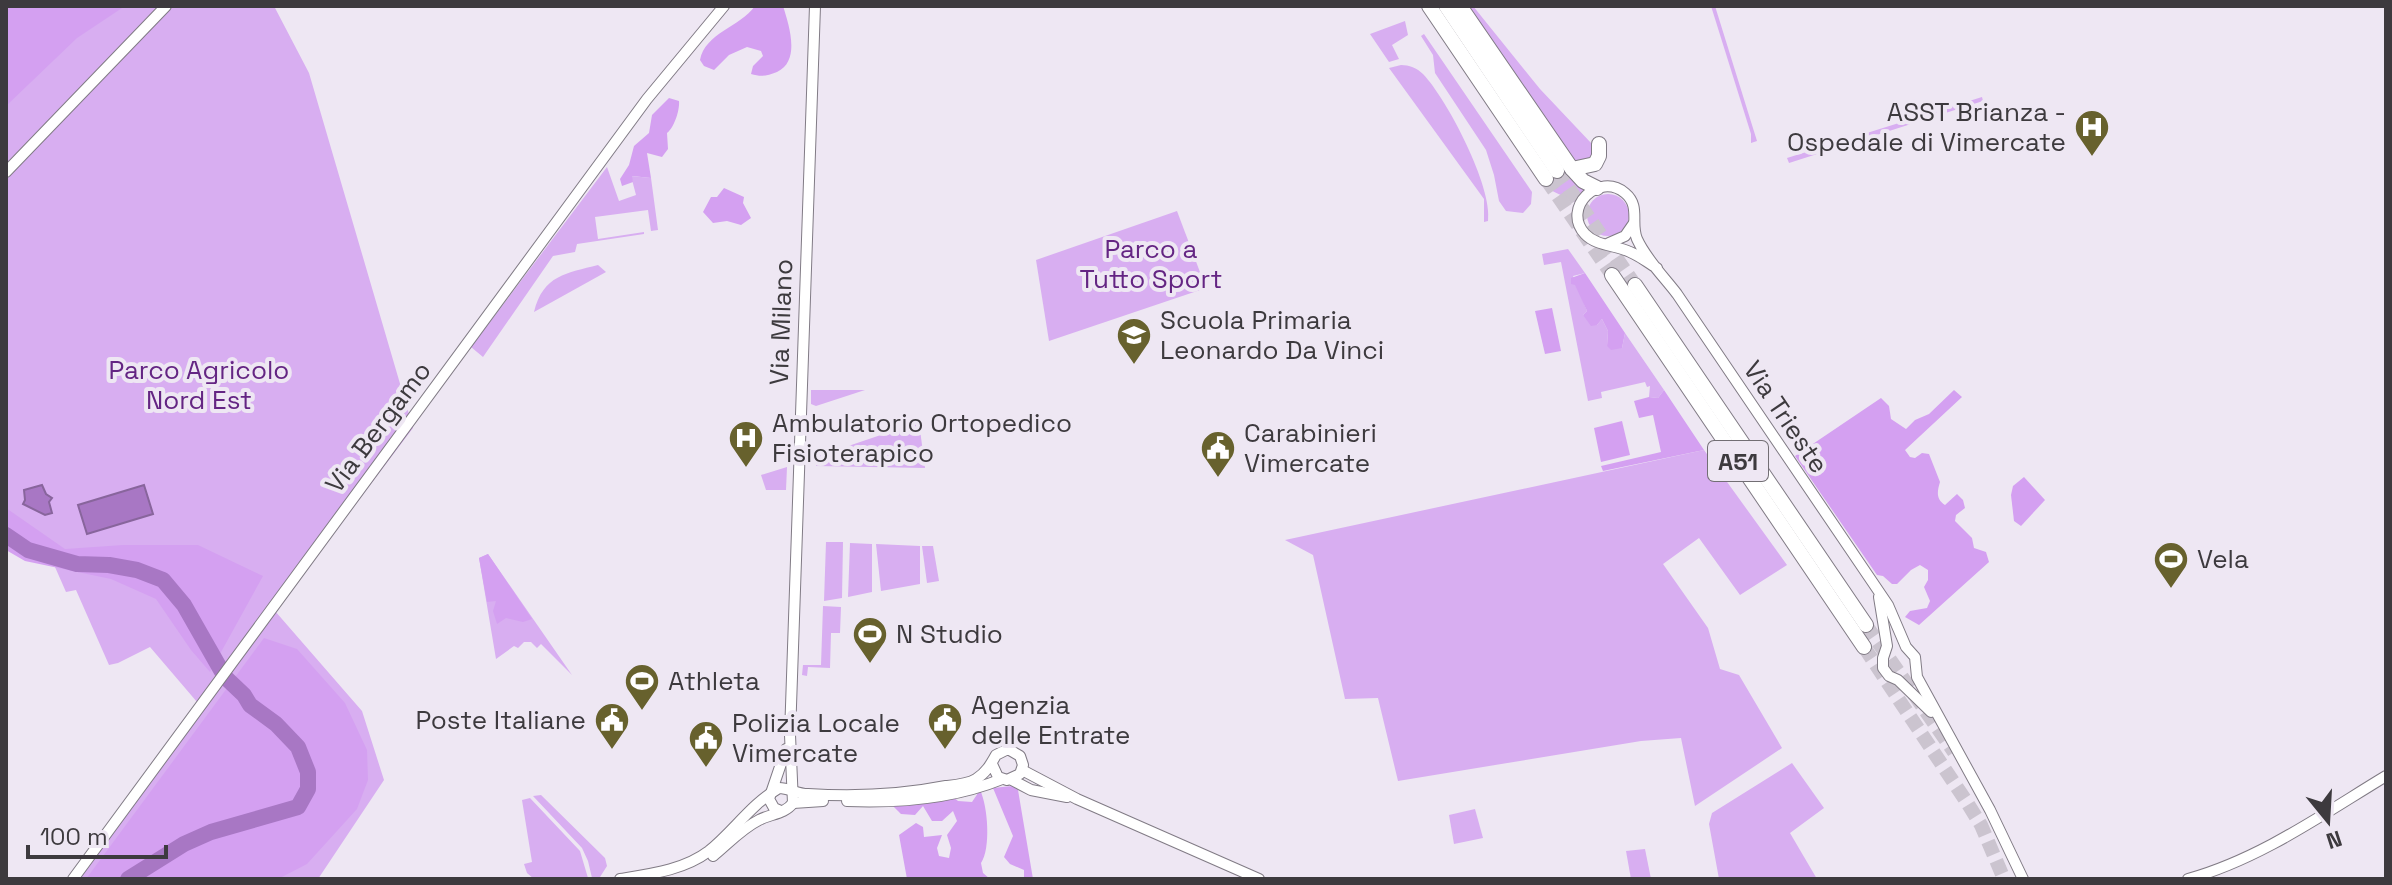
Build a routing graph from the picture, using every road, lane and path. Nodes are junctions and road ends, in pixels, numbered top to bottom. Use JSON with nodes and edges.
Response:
{"nodes":[{"id":1,"x":166,"y":6,"type":"edge"},
{"id":2,"x":724,"y":6,"type":"edge"},
{"id":3,"x":733,"y":6,"type":"edge"},
{"id":4,"x":1429,"y":6,"type":"edge"},
{"id":5,"x":1446,"y":6,"type":"edge"},
{"id":6,"x":1460,"y":6,"type":"edge"},
{"id":7,"x":813,"y":10,"type":"edge"},
{"id":8,"x":708,"y":25,"type":"junction"},
{"id":9,"x":1599,"y":144,"type":"dead end"},
{"id":10,"x":6,"y":172,"type":"edge"},
{"id":11,"x":1558,"y":173,"type":"junction"},
{"id":12,"x":1597,"y":188,"type":"junction"},
{"id":13,"x":1634,"y":221,"type":"junction"},
{"id":14,"x":1609,"y":243,"type":"junction"},
{"id":15,"x":1657,"y":268,"type":"junction"},
{"id":16,"x":1612,"y":275,"type":"tunnel mouth"},
{"id":17,"x":1635,"y":285,"type":"tunnel mouth"},
{"id":18,"x":1878,"y":591,"type":"junction"},
{"id":19,"x":1866,"y":625,"type":"tunnel mouth"},
{"id":20,"x":1864,"y":647,"type":"tunnel mouth"},
{"id":21,"x":1906,"y":647,"type":"junction"},
{"id":22,"x":1887,"y":650,"type":"junction"},
{"id":23,"x":1915,"y":670,"type":"junction"},
{"id":24,"x":1898,"y":680,"type":"junction"},
{"id":25,"x":1940,"y":722,"type":"junction"},
{"id":26,"x":790,"y":735,"type":"junction"},
{"id":27,"x":992,"y":764,"type":"junction"},
{"id":28,"x":1022,"y":770,"type":"junction"},
{"id":29,"x":2386,"y":776,"type":"edge"},
{"id":30,"x":1007,"y":779,"type":"junction"},
{"id":31,"x":772,"y":793,"type":"junction"},
{"id":32,"x":792,"y":798,"type":"junction"},
{"id":33,"x":1077,"y":799,"type":"junction"},
{"id":34,"x":781,"y":811,"type":"junction"},
{"id":35,"x":662,"y":875,"type":"edge"},
{"id":36,"x":2022,"y":878,"type":"edge"},
{"id":37,"x":73,"y":879,"type":"edge"},
{"id":38,"x":620,"y":879,"type":"edge"},
{"id":39,"x":1259,"y":879,"type":"edge"},
{"id":40,"x":2188,"y":879,"type":"edge"}],
"edges":[{"from":1,"to":10,"type":"street"},
{"from":2,"to":8,"type":"street","name":"Via Bergamo"},
{"from":3,"to":8,"type":"street"},
{"from":4,"to":11,"type":"highway"},
{"from":5,"to":11,"type":"highway"},
{"from":6,"to":11,"type":"highway"},
{"from":7,"to":26,"type":"street","name":"Via Milano"},
{"from":8,"to":37,"type":"street","name":"Via Bergamo"},
{"from":9,"to":11,"type":"highway"},
{"from":11,"to":12,"type":"highway"},
{"from":12,"to":13,"type":"street","name":"Via Trieste"},
{"from":12,"to":14,"type":"street","name":"Via Trieste"},
{"from":13,"to":14,"type":"street"},
{"from":13,"to":15,"type":"street","name":"Via Trieste"},
{"from":14,"to":15,"type":"street","name":"Via Trieste"},
{"from":15,"to":18,"type":"street","name":"Via Trieste"},
{"from":16,"to":20,"type":"highway","number":"A51"},
{"from":17,"to":19,"type":"highway","number":"A51"},
{"from":18,"to":21,"type":"street","name":"Via Trieste"},
{"from":18,"to":22,"type":"street","name":"Via Trieste"},
{"from":21,"to":22,"type":"street"},
{"from":21,"to":23,"type":"street","name":"Via Trieste"},
{"from":22,"to":24,"type":"street","name":"Via Trieste"},
{"from":23,"to":24,"type":"street"},
{"from":23,"to":25,"type":"street","name":"Via Trieste"},
{"from":24,"to":25,"type":"street","name":"Via Trieste"},
{"from":25,"to":36,"type":"street","name":"Via Trieste"},
{"from":26,"to":31,"type":"street","name":"Via Milano"},
{"from":26,"to":32,"type":"street","name":"Via Milano"},
{"from":27,"to":28,"type":"street"},
{"from":27,"to":30,"type":"street"},
{"from":27,"to":32,"type":"street"},
{"from":28,"to":30,"type":"street"},
{"from":28,"to":33,"type":"street"},
{"from":29,"to":40,"type":"street"},
{"from":30,"to":32,"type":"street"},
{"from":30,"to":33,"type":"street"},
{"from":31,"to":32,"type":"street"},
{"from":31,"to":34,"type":"street"},
{"from":31,"to":35,"type":"street"},
{"from":32,"to":34,"type":"street"},
{"from":33,"to":39,"type":"street"},
{"from":34,"to":35,"type":"street"},
{"from":35,"to":38,"type":"street"}]}
